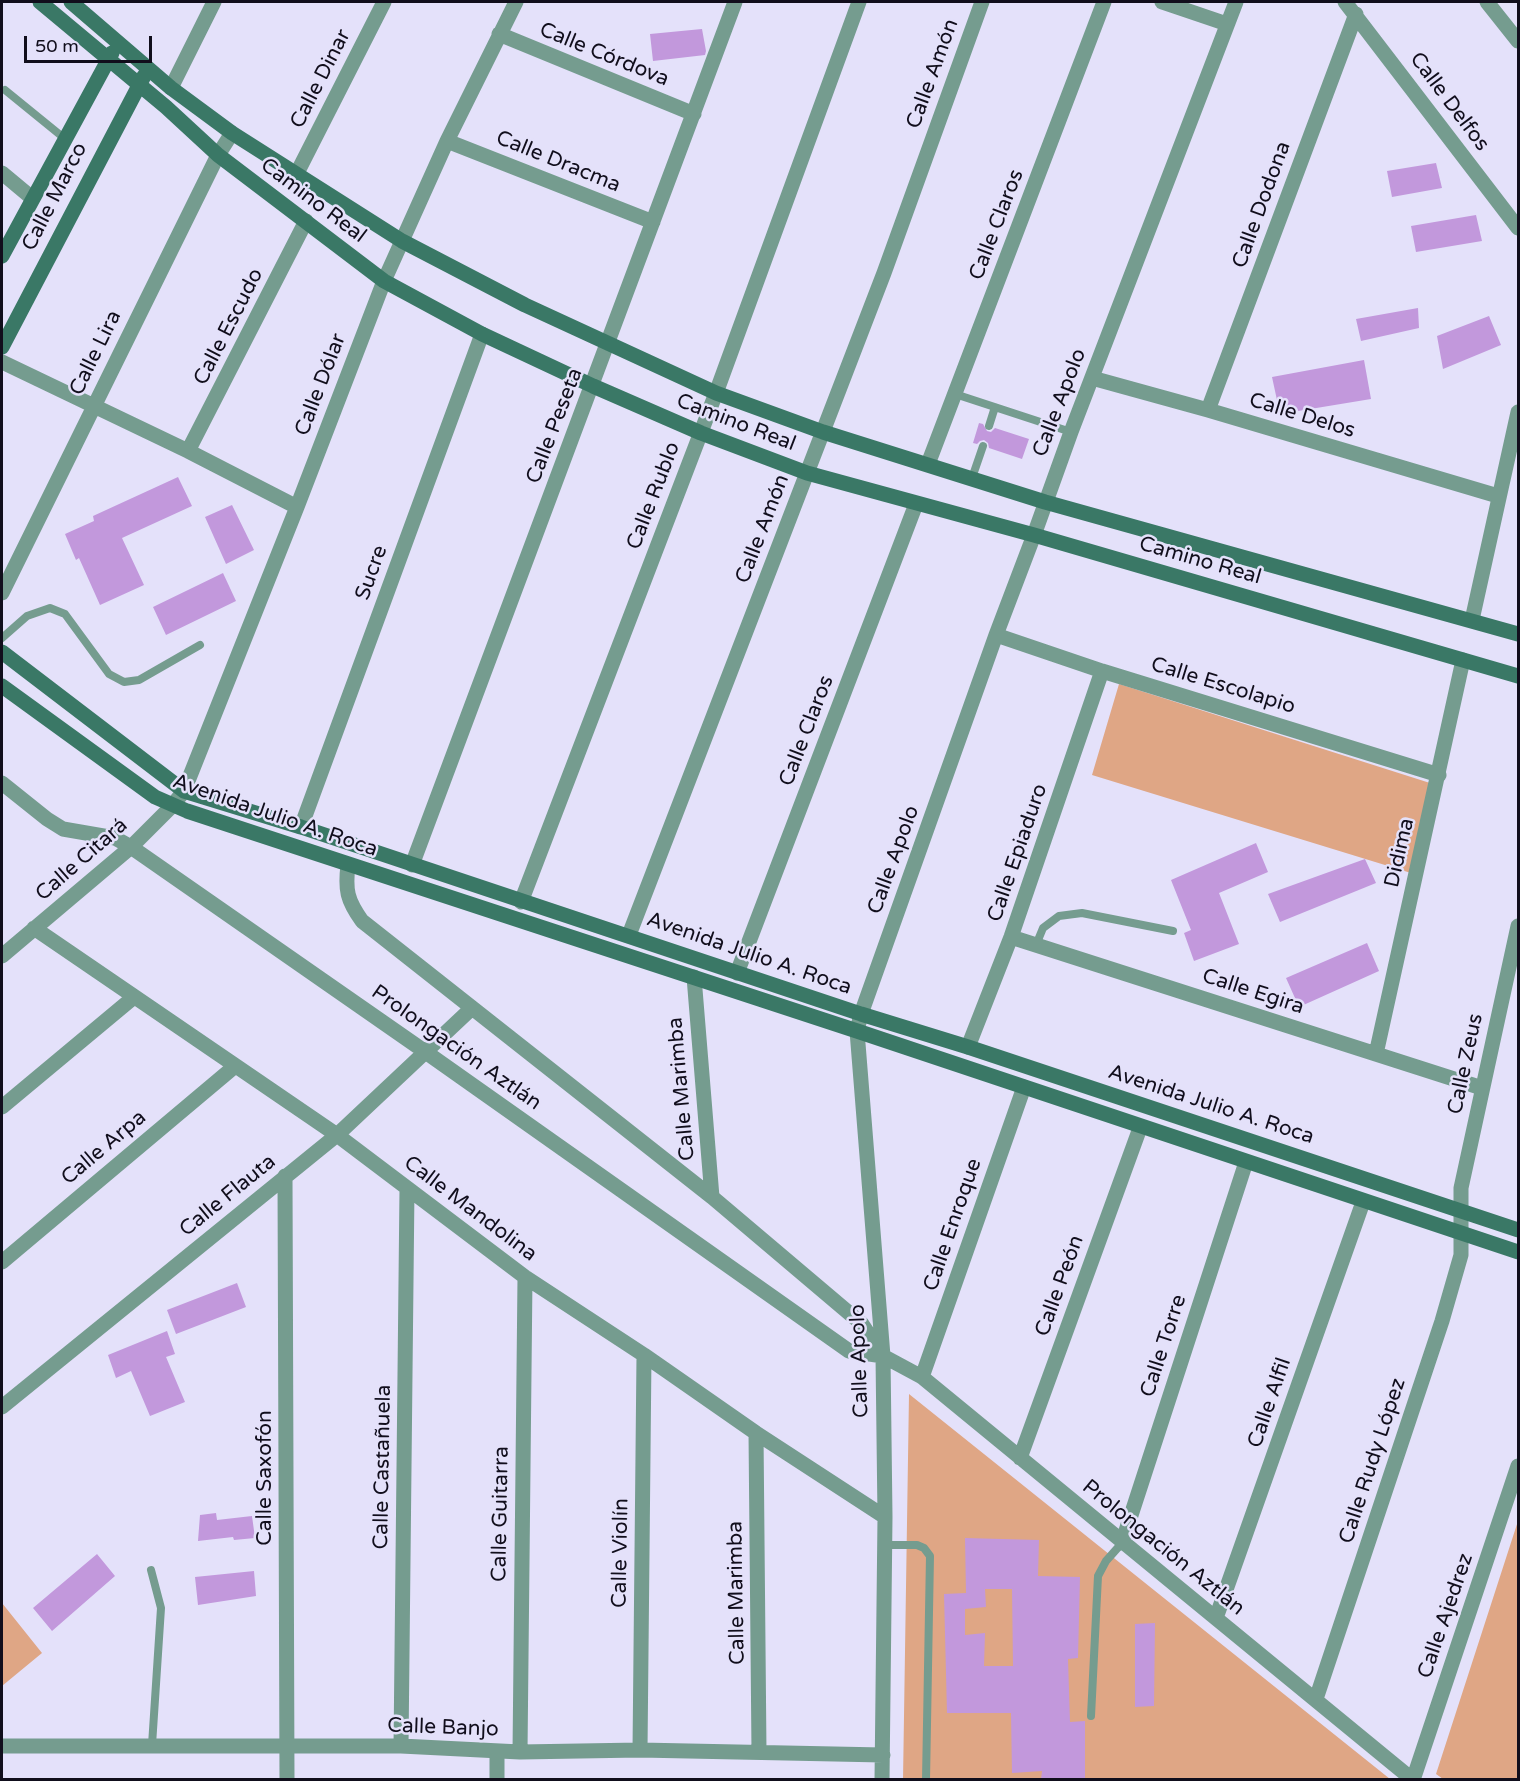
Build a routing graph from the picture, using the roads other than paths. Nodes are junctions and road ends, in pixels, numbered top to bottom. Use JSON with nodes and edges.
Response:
{"nodes":[{"id":1,"x":40,"y":2,"type":"edge"},
{"id":2,"x":71,"y":2,"type":"edge"},
{"id":3,"x":214,"y":2,"type":"edge"},
{"id":4,"x":384,"y":2,"type":"edge"},
{"id":5,"x":516,"y":2,"type":"edge"},
{"id":6,"x":735,"y":2,"type":"edge"},
{"id":7,"x":859,"y":2,"type":"edge"},
{"id":8,"x":982,"y":2,"type":"edge"},
{"id":9,"x":1104,"y":2,"type":"edge"},
{"id":10,"x":1162,"y":2,"type":"edge"},
{"id":11,"x":1236,"y":2,"type":"edge"},
{"id":12,"x":1345,"y":2,"type":"edge"},
{"id":13,"x":1487,"y":2,"type":"edge"},
{"id":14,"x":1356,"y":14,"type":"junction"},
{"id":15,"x":1227,"y":24,"type":"junction"},
{"id":16,"x":499,"y":34,"type":"junction"},
{"id":17,"x":1518,"y":41,"type":"edge"},
{"id":18,"x":118,"y":42,"type":"junction"},
{"id":19,"x":108,"y":59,"type":"junction"},
{"id":20,"x":148,"y":68,"type":"junction"},
{"id":21,"x":138,"y":84,"type":"junction"},
{"id":22,"x":171,"y":88,"type":"junction"},
{"id":23,"x":5,"y":90,"type":"dead end"},
{"id":24,"x":694,"y":114,"type":"junction"},
{"id":25,"x":232,"y":133,"type":"junction"},
{"id":26,"x":64,"y":138,"type":"junction"},
{"id":27,"x":447,"y":141,"type":"junction"},
{"id":28,"x":218,"y":155,"type":"junction"},
{"id":29,"x":2,"y":173,"type":"edge"},
{"id":30,"x":296,"y":175,"type":"junction"},
{"id":31,"x":32,"y":198,"type":"junction"},
{"id":32,"x":306,"y":221,"type":"junction"},
{"id":33,"x":653,"y":222,"type":"junction"},
{"id":34,"x":1518,"y":228,"type":"edge"},
{"id":35,"x":402,"y":241,"type":"junction"},
{"id":36,"x":2,"y":256,"type":"edge"},
{"id":37,"x":384,"y":281,"type":"junction"},
{"id":38,"x":482,"y":334,"type":"junction"},
{"id":39,"x":608,"y":344,"type":"junction"},
{"id":40,"x":2,"y":347,"type":"edge"},
{"id":41,"x":2,"y":362,"type":"edge"},
{"id":42,"x":1092,"y":378,"type":"junction"},
{"id":43,"x":592,"y":386,"type":"junction"},
{"id":44,"x":716,"y":393,"type":"junction"},
{"id":45,"x":955,"y":394,"type":"junction"},
{"id":46,"x":93,"y":405,"type":"junction"},
{"id":47,"x":995,"y":407,"type":"junction"},
{"id":48,"x":1208,"y":410,"type":"junction"},
{"id":49,"x":1518,"y":412,"type":"edge"},
{"id":50,"x":989,"y":426,"type":"dead end"},
{"id":51,"x":823,"y":432,"type":"junction"},
{"id":52,"x":1071,"y":432,"type":"junction"},
{"id":53,"x":701,"y":433,"type":"junction"},
{"id":54,"x":983,"y":446,"type":"dead end"},
{"id":55,"x":188,"y":451,"type":"junction"},
{"id":56,"x":928,"y":464,"type":"junction"},
{"id":57,"x":807,"y":473,"type":"junction"},
{"id":58,"x":972,"y":478,"type":"junction"},
{"id":59,"x":1498,"y":496,"type":"junction"},
{"id":60,"x":1045,"y":502,"type":"junction"},
{"id":61,"x":916,"y":504,"type":"junction"},
{"id":62,"x":297,"y":507,"type":"junction"},
{"id":63,"x":1034,"y":535,"type":"junction"},
{"id":64,"x":2,"y":593,"type":"edge"},
{"id":65,"x":1472,"y":620,"type":"junction"},
{"id":66,"x":1518,"y":634,"type":"edge"},
{"id":67,"x":996,"y":635,"type":"junction"},
{"id":68,"x":2,"y":638,"type":"edge"},
{"id":69,"x":200,"y":645,"type":"dead end"},
{"id":70,"x":2,"y":652,"type":"edge"},
{"id":71,"x":1463,"y":660,"type":"junction"},
{"id":72,"x":1102,"y":671,"type":"junction"},
{"id":73,"x":1518,"y":676,"type":"edge"},
{"id":74,"x":2,"y":686,"type":"edge"},
{"id":75,"x":1438,"y":775,"type":"junction"},
{"id":76,"x":2,"y":783,"type":"edge"},
{"id":77,"x":184,"y":790,"type":"junction"},
{"id":78,"x":172,"y":806,"type":"junction"},
{"id":79,"x":301,"y":827,"type":"junction"},
{"id":80,"x":131,"y":848,"type":"junction"},
{"id":81,"x":348,"y":865,"type":"junction"},
{"id":82,"x":412,"y":865,"type":"junction"},
{"id":83,"x":521,"y":902,"type":"junction"},
{"id":84,"x":1518,"y":926,"type":"edge"},
{"id":85,"x":34,"y":928,"type":"junction"},
{"id":86,"x":1173,"y":931,"type":"dead end"},
{"id":87,"x":629,"y":935,"type":"junction"},
{"id":88,"x":1011,"y":937,"type":"junction"},
{"id":89,"x":1036,"y":945,"type":"junction"},
{"id":90,"x":2,"y":956,"type":"edge"},
{"id":91,"x":737,"y":973,"type":"junction"},
{"id":92,"x":694,"y":977,"type":"junction"},
{"id":93,"x":134,"y":998,"type":"junction"},
{"id":94,"x":472,"y":1008,"type":"junction"},
{"id":95,"x":861,"y":1014,"type":"junction"},
{"id":96,"x":857,"y":1031,"type":"junction"},
{"id":97,"x":968,"y":1047,"type":"junction"},
{"id":98,"x":427,"y":1053,"type":"junction"},
{"id":99,"x":1376,"y":1054,"type":"junction"},
{"id":100,"x":234,"y":1067,"type":"junction"},
{"id":101,"x":1024,"y":1087,"type":"junction"},
{"id":102,"x":1482,"y":1088,"type":"junction"},
{"id":103,"x":2,"y":1107,"type":"edge"},
{"id":104,"x":1140,"y":1128,"type":"junction"},
{"id":105,"x":337,"y":1135,"type":"junction"},
{"id":106,"x":1246,"y":1162,"type":"junction"},
{"id":107,"x":285,"y":1176,"type":"junction"},
{"id":108,"x":407,"y":1188,"type":"junction"},
{"id":109,"x":712,"y":1197,"type":"junction"},
{"id":110,"x":1363,"y":1202,"type":"junction"},
{"id":111,"x":1462,"y":1211,"type":"junction"},
{"id":112,"x":1518,"y":1230,"type":"edge"},
{"id":113,"x":1462,"y":1233,"type":"junction"},
{"id":114,"x":1518,"y":1252,"type":"edge"},
{"id":115,"x":2,"y":1262,"type":"edge"},
{"id":116,"x":525,"y":1277,"type":"junction"},
{"id":117,"x":644,"y":1355,"type":"junction"},
{"id":118,"x":884,"y":1356,"type":"junction"},
{"id":119,"x":922,"y":1377,"type":"junction"},
{"id":120,"x":2,"y":1407,"type":"edge"},
{"id":121,"x":756,"y":1433,"type":"junction"},
{"id":122,"x":1020,"y":1458,"type":"junction"},
{"id":123,"x":1518,"y":1466,"type":"edge"},
{"id":124,"x":1512,"y":1507,"type":"edge"},
{"id":125,"x":885,"y":1517,"type":"junction"},
{"id":126,"x":1122,"y":1542,"type":"junction"},
{"id":127,"x":884,"y":1545,"type":"junction"},
{"id":128,"x":151,"y":1570,"type":"dead end"},
{"id":129,"x":1216,"y":1618,"type":"junction"},
{"id":130,"x":1316,"y":1699,"type":"junction"},
{"id":131,"x":1090,"y":1716,"type":"dead end"},
{"id":132,"x":152,"y":1745,"type":"junction"},
{"id":133,"x":2,"y":1746,"type":"edge"},
{"id":134,"x":400,"y":1746,"type":"junction"},
{"id":135,"x":287,"y":1747,"type":"junction"},
{"id":136,"x":640,"y":1750,"type":"junction"},
{"id":137,"x":497,"y":1751,"type":"junction"},
{"id":138,"x":520,"y":1752,"type":"junction"},
{"id":139,"x":759,"y":1752,"type":"junction"},
{"id":140,"x":883,"y":1755,"type":"junction"},
{"id":141,"x":287,"y":1779,"type":"edge"},
{"id":142,"x":497,"y":1779,"type":"edge"},
{"id":143,"x":882,"y":1779,"type":"edge"},
{"id":144,"x":926,"y":1779,"type":"edge"},
{"id":145,"x":1413,"y":1779,"type":"edge"}],
"edges":[{"from":1,"to":19,"type":"street","name":"Camino Real"},
{"from":2,"to":18,"type":"street","name":"Camino Real"},
{"from":3,"to":22,"type":"street"},
{"from":4,"to":30,"type":"street","name":"Calle Dinar"},
{"from":5,"to":16,"type":"street","name":"Calle Dólar"},
{"from":6,"to":24,"type":"street","name":"Calle Peseta"},
{"from":7,"to":44,"type":"street","name":"Calle Rublo"},
{"from":8,"to":51,"type":"street","name":"Calle Amón"},
{"from":9,"to":45,"type":"street","name":"Calle Claros"},
{"from":10,"to":15,"type":"street"},
{"from":11,"to":15,"type":"street","name":"Calle Apolo"},
{"from":12,"to":14,"type":"street","name":"Calle Delfos"},
{"from":13,"to":17,"type":"street"},
{"from":14,"to":34,"type":"street","name":"Calle Delfos"},
{"from":14,"to":48,"type":"street","name":"Calle Dodona"},
{"from":15,"to":42,"type":"street","name":"Calle Apolo"},
{"from":16,"to":24,"type":"street","name":"Calle Córdova"},
{"from":16,"to":27,"type":"street","name":"Calle Dólar"},
{"from":18,"to":19,"type":"street","name":"Calle Marco"},
{"from":18,"to":20,"type":"street","name":"Camino Real"},
{"from":19,"to":21,"type":"street","name":"Camino Real"},
{"from":19,"to":26,"type":"street","name":"Calle Marco"},
{"from":20,"to":21,"type":"street","name":"Calle Marco"},
{"from":20,"to":22,"type":"street","name":"Camino Real"},
{"from":21,"to":28,"type":"street","name":"Camino Real"},
{"from":21,"to":40,"type":"street","name":"Calle Marco"},
{"from":22,"to":25,"type":"street","name":"Camino Real"},
{"from":23,"to":26,"type":"lane"},
{"from":24,"to":33,"type":"street","name":"Calle Peseta"},
{"from":25,"to":28,"type":"street","name":"Calle Lira"},
{"from":25,"to":30,"type":"street","name":"Camino Real"},
{"from":26,"to":31,"type":"street","name":"Calle Marco"},
{"from":27,"to":33,"type":"street","name":"Calle Dracma"},
{"from":27,"to":35,"type":"street","name":"Calle Dólar"},
{"from":28,"to":32,"type":"street","name":"Camino Real"},
{"from":28,"to":46,"type":"street","name":"Calle Lira"},
{"from":29,"to":31,"type":"street"},
{"from":30,"to":35,"type":"street","name":"Camino Real"},
{"from":31,"to":36,"type":"street","name":"Calle Marco"},
{"from":32,"to":37,"type":"street","name":"Camino Real"},
{"from":32,"to":55,"type":"street","name":"Calle Escudo"},
{"from":33,"to":39,"type":"street","name":"Calle Peseta"},
{"from":35,"to":37,"type":"street","name":"Calle Dólar"},
{"from":35,"to":39,"type":"street","name":"Camino Real"},
{"from":37,"to":38,"type":"street","name":"Camino Real"},
{"from":37,"to":62,"type":"street","name":"Calle Dólar"},
{"from":38,"to":43,"type":"street","name":"Camino Real"},
{"from":38,"to":79,"type":"street","name":"Sucre"},
{"from":39,"to":43,"type":"street","name":"Calle Peseta"},
{"from":39,"to":44,"type":"street","name":"Camino Real"},
{"from":41,"to":46,"type":"street"},
{"from":42,"to":48,"type":"street","name":"Calle Delos"},
{"from":42,"to":52,"type":"street","name":"Calle Apolo"},
{"from":43,"to":53,"type":"street","name":"Camino Real"},
{"from":43,"to":82,"type":"street","name":"Calle Peseta"},
{"from":44,"to":51,"type":"street","name":"Camino Real"},
{"from":44,"to":53,"type":"street","name":"Calle Rublo"},
{"from":45,"to":47,"type":"lane"},
{"from":45,"to":56,"type":"street","name":"Calle Claros"},
{"from":46,"to":55,"type":"street"},
{"from":46,"to":64,"type":"street","name":"Calle Lira"},
{"from":47,"to":50,"type":"lane"},
{"from":47,"to":52,"type":"lane"},
{"from":48,"to":59,"type":"street","name":"Calle Delos"},
{"from":49,"to":59,"type":"street"},
{"from":51,"to":56,"type":"street","name":"Camino Real"},
{"from":51,"to":57,"type":"street","name":"Calle Amón"},
{"from":52,"to":60,"type":"street","name":"Calle Apolo"},
{"from":53,"to":57,"type":"street","name":"Camino Real"},
{"from":53,"to":83,"type":"street","name":"Calle Rublo"},
{"from":54,"to":58,"type":"lane"},
{"from":55,"to":62,"type":"street"},
{"from":56,"to":58,"type":"street","name":"Camino Real"},
{"from":57,"to":61,"type":"street","name":"Camino Real"},
{"from":57,"to":87,"type":"street","name":"Calle Amón"},
{"from":58,"to":60,"type":"street","name":"Camino Real"},
{"from":59,"to":65,"type":"street"},
{"from":60,"to":63,"type":"street","name":"Calle Apolo"},
{"from":60,"to":65,"type":"street","name":"Camino Real"},
{"from":61,"to":63,"type":"street","name":"Camino Real"},
{"from":61,"to":91,"type":"street","name":"Calle Claros"},
{"from":62,"to":77,"type":"street","name":"Calle Dólar"},
{"from":63,"to":67,"type":"street","name":"Calle Apolo"},
{"from":63,"to":71,"type":"street","name":"Camino Real"},
{"from":65,"to":66,"type":"street","name":"Camino Real"},
{"from":67,"to":72,"type":"street","name":"Calle Escolapio"},
{"from":67,"to":95,"type":"street","name":"Calle Apolo"},
{"from":68,"to":69,"type":"lane"},
{"from":70,"to":77,"type":"street","name":"Avenida Julio A. Roca"},
{"from":71,"to":73,"type":"street","name":"Camino Real"},
{"from":71,"to":75,"type":"street","name":"Didima"},
{"from":72,"to":75,"type":"street","name":"Calle Escolapio"},
{"from":72,"to":88,"type":"street","name":"Calle Epiaduro"},
{"from":74,"to":78,"type":"street","name":"Avenida Julio A. Roca"},
{"from":75,"to":99,"type":"street","name":"Didima"},
{"from":76,"to":80,"type":"street","name":"Prolongación Aztlán"},
{"from":77,"to":78,"type":"street","name":"Calle Citará"},
{"from":77,"to":79,"type":"street","name":"Avenida Julio A. Roca"},
{"from":78,"to":80,"type":"street","name":"Calle Citará"},
{"from":78,"to":81,"type":"street","name":"Avenida Julio A. Roca"},
{"from":79,"to":82,"type":"street","name":"Avenida Julio A. Roca"},
{"from":80,"to":85,"type":"street","name":"Calle Citará"},
{"from":80,"to":98,"type":"street","name":"Prolongación Aztlán"},
{"from":81,"to":92,"type":"street","name":"Avenida Julio A. Roca"},
{"from":81,"to":94,"type":"street","name":"Prolongación Aztlán"},
{"from":82,"to":83,"type":"street","name":"Avenida Julio A. Roca"},
{"from":83,"to":87,"type":"street","name":"Avenida Julio A. Roca"},
{"from":84,"to":102,"type":"street","name":"Calle Zeus"},
{"from":85,"to":90,"type":"street","name":"Calle Citará"},
{"from":85,"to":93,"type":"street","name":"Calle Mandolina"},
{"from":86,"to":89,"type":"lane"},
{"from":87,"to":91,"type":"street","name":"Avenida Julio A. Roca"},
{"from":88,"to":89,"type":"street","name":"Calle Egira"},
{"from":88,"to":97,"type":"street","name":"Calle Epiaduro"},
{"from":89,"to":99,"type":"street","name":"Calle Egira"},
{"from":91,"to":95,"type":"street","name":"Avenida Julio A. Roca"},
{"from":92,"to":96,"type":"street","name":"Avenida Julio A. Roca"},
{"from":92,"to":109,"type":"street","name":"Calle Marimba"},
{"from":93,"to":100,"type":"street","name":"Calle Mandolina"},
{"from":93,"to":103,"type":"street"},
{"from":94,"to":98,"type":"street","name":"Calle Flauta"},
{"from":94,"to":109,"type":"street","name":"Prolongación Aztlán"},
{"from":95,"to":96,"type":"street","name":"Calle Apolo"},
{"from":95,"to":97,"type":"street","name":"Avenida Julio A. Roca"},
{"from":96,"to":101,"type":"street","name":"Avenida Julio A. Roca"},
{"from":96,"to":118,"type":"street","name":"Calle Apolo"},
{"from":97,"to":111,"type":"street","name":"Avenida Julio A. Roca"},
{"from":98,"to":105,"type":"street","name":"Calle Flauta"},
{"from":98,"to":118,"type":"street","name":"Prolongación Aztlán"},
{"from":99,"to":102,"type":"street","name":"Calle Egira"},
{"from":100,"to":105,"type":"street","name":"Calle Mandolina"},
{"from":100,"to":115,"type":"street","name":"Calle Arpa"},
{"from":101,"to":104,"type":"street","name":"Avenida Julio A. Roca"},
{"from":101,"to":119,"type":"street","name":"Calle Enroque"},
{"from":102,"to":111,"type":"street","name":"Calle Zeus"},
{"from":104,"to":106,"type":"street","name":"Avenida Julio A. Roca"},
{"from":104,"to":122,"type":"street","name":"Calle Peón"},
{"from":105,"to":107,"type":"street","name":"Calle Flauta"},
{"from":105,"to":108,"type":"street","name":"Calle Mandolina"},
{"from":106,"to":110,"type":"street","name":"Avenida Julio A. Roca"},
{"from":106,"to":126,"type":"street","name":"Calle Torre"},
{"from":107,"to":120,"type":"street","name":"Calle Flauta"},
{"from":107,"to":135,"type":"street","name":"Calle Saxofón"},
{"from":108,"to":116,"type":"street","name":"Calle Mandolina"},
{"from":108,"to":134,"type":"street","name":"Calle Castañuela"},
{"from":109,"to":118,"type":"street","name":"Prolongación Aztlán"},
{"from":110,"to":113,"type":"street","name":"Avenida Julio A. Roca"},
{"from":110,"to":129,"type":"street","name":"Calle Alfil"},
{"from":111,"to":112,"type":"street","name":"Avenida Julio A. Roca"},
{"from":111,"to":113,"type":"street","name":"Calle Zeus"},
{"from":113,"to":114,"type":"street","name":"Avenida Julio A. Roca"},
{"from":113,"to":130,"type":"street","name":"Calle Rudy López"},
{"from":116,"to":117,"type":"street","name":"Calle Mandolina"},
{"from":116,"to":138,"type":"street","name":"Calle Guitarra"},
{"from":117,"to":121,"type":"street","name":"Calle Mandolina"},
{"from":117,"to":136,"type":"street","name":"Calle Violín"},
{"from":118,"to":119,"type":"street","name":"Prolongación Aztlán"},
{"from":118,"to":125,"type":"street","name":"Calle Apolo"},
{"from":119,"to":122,"type":"street","name":"Prolongación Aztlán"},
{"from":121,"to":125,"type":"street","name":"Calle Mandolina"},
{"from":121,"to":139,"type":"street","name":"Calle Marimba"},
{"from":122,"to":126,"type":"street","name":"Prolongación Aztlán"},
{"from":123,"to":124,"type":"street","name":"Calle Ajedrez"},
{"from":124,"to":145,"type":"street","name":"Calle Ajedrez"},
{"from":125,"to":127,"type":"street","name":"Calle Apolo"},
{"from":126,"to":129,"type":"street","name":"Prolongación Aztlán"},
{"from":126,"to":131,"type":"lane"},
{"from":127,"to":140,"type":"street","name":"Calle Apolo"},
{"from":127,"to":144,"type":"lane"},
{"from":128,"to":132,"type":"lane"},
{"from":129,"to":130,"type":"street","name":"Prolongación Aztlán"},
{"from":130,"to":145,"type":"street","name":"Prolongación Aztlán"},
{"from":132,"to":133,"type":"street","name":"Calle Banjo"},
{"from":132,"to":135,"type":"street","name":"Calle Banjo"},
{"from":134,"to":135,"type":"street","name":"Calle Banjo"},
{"from":134,"to":137,"type":"street","name":"Calle Banjo"},
{"from":135,"to":141,"type":"street","name":"Calle Saxofón"},
{"from":136,"to":138,"type":"street","name":"Calle Banjo"},
{"from":136,"to":139,"type":"street","name":"Calle Banjo"},
{"from":137,"to":138,"type":"street","name":"Calle Banjo"},
{"from":137,"to":142,"type":"street"},
{"from":139,"to":140,"type":"street","name":"Calle Banjo"},
{"from":140,"to":143,"type":"street","name":"Calle Apolo"}]}
